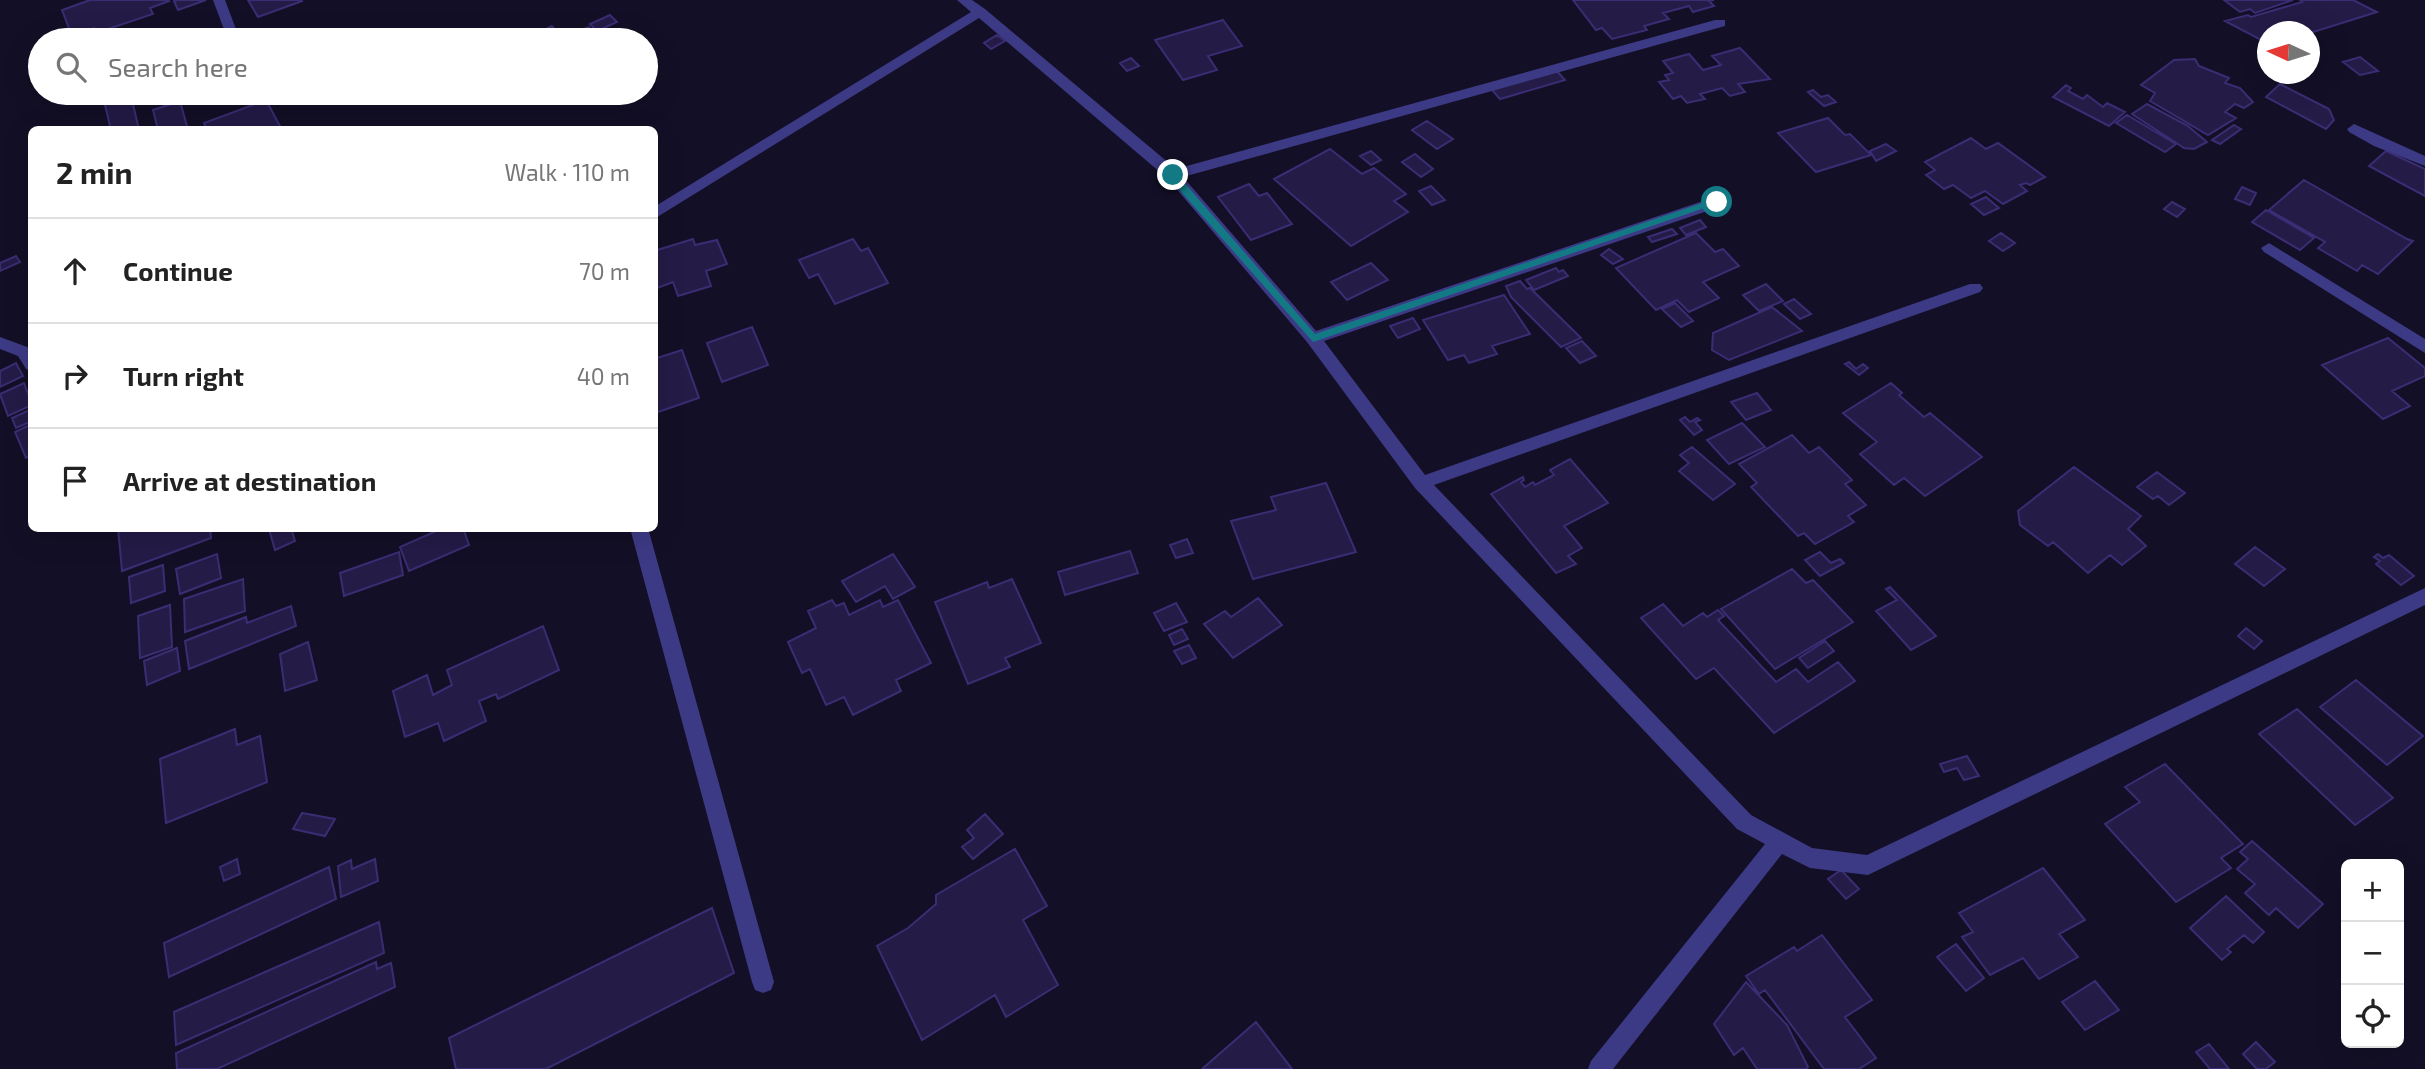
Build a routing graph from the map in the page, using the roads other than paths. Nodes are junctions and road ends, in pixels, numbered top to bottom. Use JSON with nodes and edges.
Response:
{"nodes":[{"id":1,"x":219,"y":0,"type":"edge"},
{"id":2,"x":963,"y":0,"type":"edge"},
{"id":3,"x":981,"y":12,"type":"junction"},
{"id":4,"x":1720,"y":23,"type":"dead end"},
{"id":5,"x":230,"y":28,"type":"edge"},
{"id":6,"x":2354,"y":129,"type":"dead end"},
{"id":7,"x":2425,"y":161,"type":"edge"},
{"id":8,"x":1173,"y":175,"type":"junction"},
{"id":9,"x":1717,"y":202,"type":"dead end"},
{"id":10,"x":658,"y":212,"type":"edge"},
{"id":11,"x":2269,"y":248,"type":"dead end"},
{"id":12,"x":1975,"y":288,"type":"dead end"},
{"id":13,"x":1313,"y":338,"type":"junction"},
{"id":14,"x":0,"y":343,"type":"edge"},
{"id":15,"x":2425,"y":347,"type":"edge"},
{"id":16,"x":28,"y":358,"type":"edge"},
{"id":17,"x":1421,"y":483,"type":"junction"},
{"id":18,"x":640,"y":532,"type":"edge"},
{"id":19,"x":2425,"y":596,"type":"edge"},
{"id":20,"x":1779,"y":842,"type":"junction"},
{"id":21,"x":763,"y":982,"type":"dead end"},
{"id":22,"x":1599,"y":1069,"type":"edge"}],
"edges":[{"from":1,"to":5,"type":"street"},
{"from":2,"to":3,"type":"street"},
{"from":3,"to":8,"type":"street"},
{"from":3,"to":10,"type":"street"},
{"from":4,"to":8,"type":"street"},
{"from":6,"to":7,"type":"street"},
{"from":8,"to":13,"type":"street"},
{"from":9,"to":13,"type":"street"},
{"from":11,"to":15,"type":"street"},
{"from":12,"to":17,"type":"street"},
{"from":13,"to":17,"type":"street"},
{"from":14,"to":16,"type":"street"},
{"from":17,"to":20,"type":"street"},
{"from":18,"to":21,"type":"street"},
{"from":19,"to":20,"type":"street"},
{"from":20,"to":22,"type":"street"}]}
